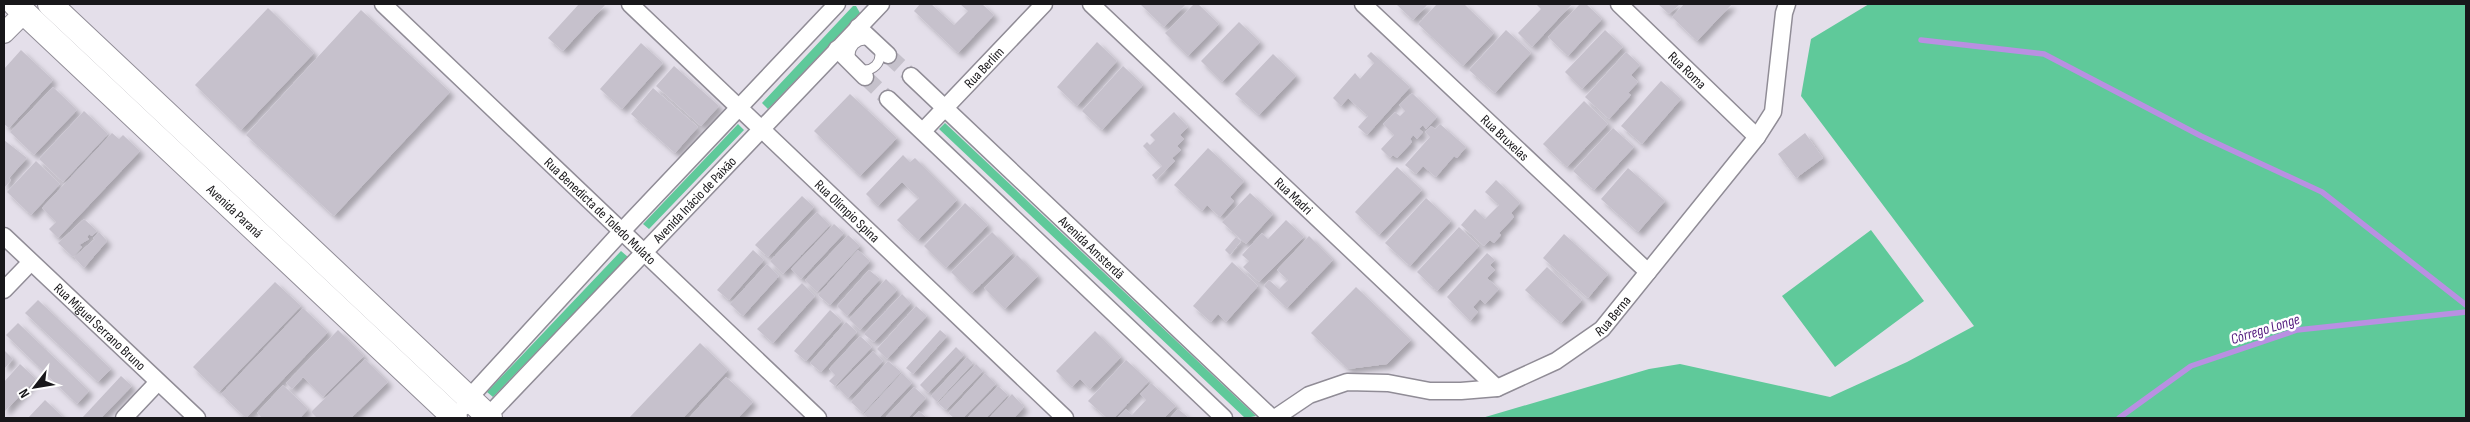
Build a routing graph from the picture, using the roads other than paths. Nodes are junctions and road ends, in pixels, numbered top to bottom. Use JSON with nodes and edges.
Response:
{"nodes":[{"id":1,"x":50,"y":4,"type":"edge"},
{"id":2,"x":383,"y":4,"type":"edge"},
{"id":3,"x":630,"y":4,"type":"edge"},
{"id":4,"x":837,"y":4,"type":"edge"},
{"id":5,"x":880,"y":4,"type":"edge"},
{"id":6,"x":1044,"y":4,"type":"edge"},
{"id":7,"x":1091,"y":4,"type":"edge"},
{"id":8,"x":1362,"y":4,"type":"edge"},
{"id":9,"x":1619,"y":4,"type":"edge"},
{"id":10,"x":1787,"y":4,"type":"edge"},
{"id":11,"x":24,"y":7,"type":"edge"},
{"id":12,"x":858,"y":27,"type":"junction"},
{"id":13,"x":4,"y":33,"type":"edge"},
{"id":14,"x":837,"y":49,"type":"junction"},
{"id":15,"x":882,"y":50,"type":"junction"},
{"id":16,"x":860,"y":72,"type":"junction"},
{"id":17,"x":911,"y":76,"type":"tunnel mouth"},
{"id":18,"x":888,"y":100,"type":"tunnel mouth"},
{"id":19,"x":739,"y":108,"type":"junction"},
{"id":20,"x":944,"y":108,"type":"junction"},
{"id":21,"x":761,"y":128,"type":"junction"},
{"id":22,"x":923,"y":131,"type":"junction"},
{"id":23,"x":1757,"y":137,"type":"junction"},
{"id":24,"x":622,"y":231,"type":"junction"},
{"id":25,"x":4,"y":236,"type":"edge"},
{"id":26,"x":643,"y":252,"type":"junction"},
{"id":27,"x":31,"y":262,"type":"junction"},
{"id":28,"x":1648,"y":272,"type":"junction"},
{"id":29,"x":4,"y":290,"type":"edge"},
{"id":30,"x":158,"y":382,"type":"junction"},
{"id":31,"x":1497,"y":388,"type":"junction"},
{"id":32,"x":460,"y":412,"type":"edge"},
{"id":33,"x":124,"y":418,"type":"edge"},
{"id":34,"x":197,"y":418,"type":"edge"},
{"id":35,"x":488,"y":418,"type":"edge"},
{"id":36,"x":818,"y":418,"type":"edge"},
{"id":37,"x":1065,"y":418,"type":"edge"},
{"id":38,"x":1224,"y":418,"type":"edge"},
{"id":39,"x":1274,"y":418,"type":"edge"}],
"edges":[{"from":1,"to":32,"type":"main road","name":"Avenida Paraná"},
{"from":2,"to":24,"type":"street","name":"Rua Benedicta de Toledo Mulato"},
{"from":3,"to":19,"type":"street","name":"Rua Olímpio Spina"},
{"from":4,"to":19,"type":"street"},
{"from":5,"to":12,"type":"street","name":"Avenida Inácio de Paixão"},
{"from":6,"to":20,"type":"street","name":"Rua Berlim"},
{"from":7,"to":31,"type":"street","name":"Rua Madri"},
{"from":8,"to":28,"type":"street","name":"Rua Bruxelas"},
{"from":9,"to":23,"type":"street","name":"Rua Roma"},
{"from":10,"to":23,"type":"street","name":"Rua Berna"},
{"from":11,"to":13,"type":"street"},
{"from":11,"to":32,"type":"main road","name":"Avenida Paraná"},
{"from":12,"to":14,"type":"street","name":"Avenida Inácio de Paixão"},
{"from":12,"to":15,"type":"street"},
{"from":14,"to":16,"type":"street"},
{"from":14,"to":21,"type":"street","name":"Avenida Inácio de Paixão"},
{"from":15,"to":16,"type":"lane"},
{"from":15,"to":16,"type":"lane"},
{"from":17,"to":20,"type":"street","name":"Avenida Amsterdã"},
{"from":18,"to":22,"type":"street"},
{"from":19,"to":21,"type":"street","name":"Rua Olímpio Spina"},
{"from":19,"to":24,"type":"street"},
{"from":20,"to":22,"type":"street","name":"Rua Berlim"},
{"from":20,"to":39,"type":"street","name":"Avenida Amsterdã"},
{"from":21,"to":26,"type":"street","name":"Avenida Inácio de Paixão"},
{"from":21,"to":37,"type":"street","name":"Rua Olímpio Spina"},
{"from":22,"to":38,"type":"street"},
{"from":23,"to":28,"type":"street","name":"Rua Berna"},
{"from":24,"to":26,"type":"street","name":"Rua Benedicta de Toledo Mulato"},
{"from":24,"to":32,"type":"street"},
{"from":25,"to":27,"type":"street","name":"Rua Miguel Serrano Bruno"},
{"from":26,"to":35,"type":"street","name":"Avenida Inácio de Paixão"},
{"from":26,"to":36,"type":"street","name":"Rua Benedicta de Toledo Mulato"},
{"from":27,"to":29,"type":"street"},
{"from":27,"to":30,"type":"street","name":"Rua Miguel Serrano Bruno"},
{"from":28,"to":31,"type":"street","name":"Rua Berna"},
{"from":30,"to":33,"type":"street"},
{"from":30,"to":34,"type":"street","name":"Rua Miguel Serrano Bruno"},
{"from":31,"to":39,"type":"street","name":"Rua Berna"},
{"from":32,"to":35,"type":"main road","name":"Avenida Paraná"}]}
